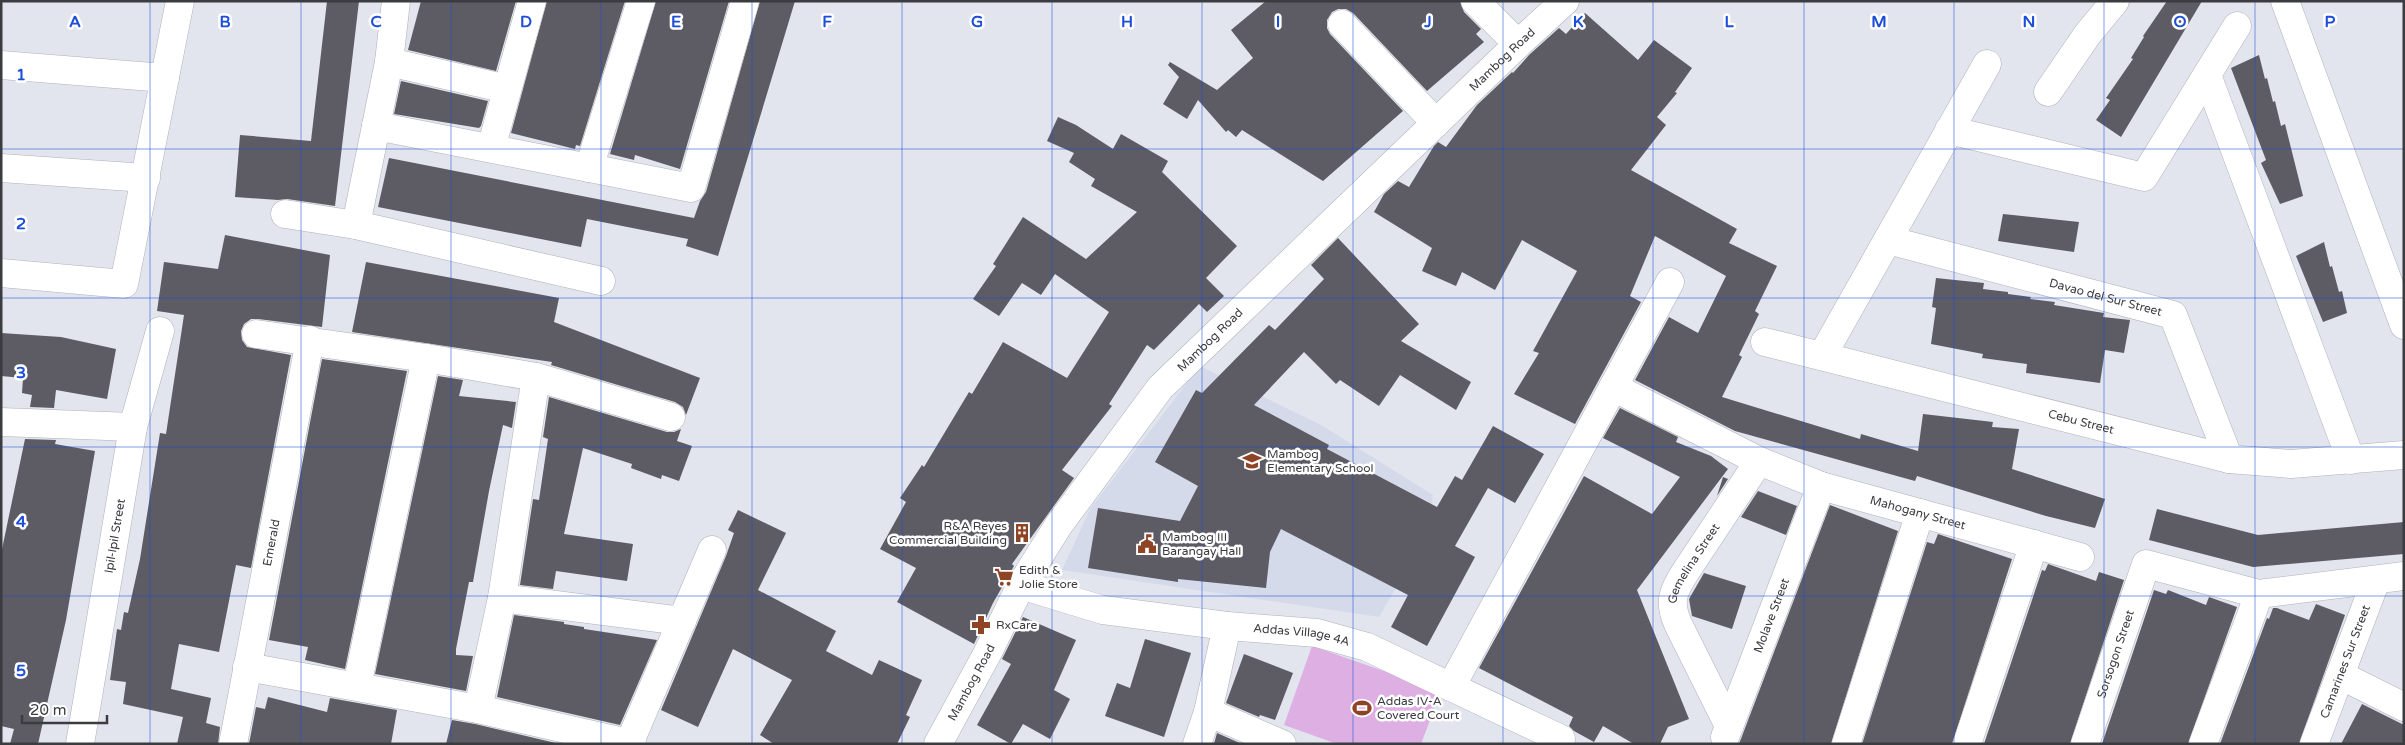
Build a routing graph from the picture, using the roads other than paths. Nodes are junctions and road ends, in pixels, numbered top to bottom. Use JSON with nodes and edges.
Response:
{"nodes":[{"id":1,"x":180,"y":1,"type":"edge"},
{"id":2,"x":396,"y":1,"type":"edge"},
{"id":3,"x":532,"y":1,"type":"edge"},
{"id":4,"x":641,"y":1,"type":"edge"},
{"id":5,"x":745,"y":1,"type":"edge"},
{"id":6,"x":1476,"y":1,"type":"edge"},
{"id":7,"x":1565,"y":1,"type":"edge"},
{"id":8,"x":2114,"y":1,"type":"edge"},
{"id":9,"x":2285,"y":1,"type":"edge"},
{"id":10,"x":1342,"y":24,"type":"dead end"},
{"id":11,"x":2237,"y":26,"type":"dead end"},
{"id":12,"x":1518,"y":44,"type":"junction"},
{"id":13,"x":389,"y":62,"type":"junction"},
{"id":14,"x":1987,"y":64,"type":"dead end"},
{"id":15,"x":1,"y":65,"type":"edge"},
{"id":16,"x":2207,"y":75,"type":"junction"},
{"id":17,"x":165,"y":78,"type":"junction"},
{"id":18,"x":507,"y":89,"type":"junction"},
{"id":19,"x":2048,"y":92,"type":"dead end"},
{"id":20,"x":1436,"y":123,"type":"junction"},
{"id":21,"x":376,"y":126,"type":"junction"},
{"id":22,"x":1949,"y":130,"type":"junction"},
{"id":23,"x":491,"y":148,"type":"junction"},
{"id":24,"x":1,"y":168,"type":"edge"},
{"id":25,"x":589,"y":168,"type":"junction"},
{"id":26,"x":146,"y":178,"type":"junction"},
{"id":27,"x":284,"y":214,"type":"dead end"},
{"id":28,"x":356,"y":225,"type":"junction"},
{"id":29,"x":1888,"y":240,"type":"junction"},
{"id":30,"x":1,"y":273,"type":"edge"},
{"id":31,"x":601,"y":281,"type":"dead end"},
{"id":32,"x":1670,"y":282,"type":"dead end"},
{"id":33,"x":2404,"y":325,"type":"edge"},
{"id":34,"x":160,"y":331,"type":"dead end"},
{"id":35,"x":256,"y":334,"type":"dead end"},
{"id":36,"x":310,"y":340,"type":"junction"},
{"id":37,"x":1765,"y":342,"type":"dead end"},
{"id":38,"x":1822,"y":356,"type":"junction"},
{"id":39,"x":426,"y":358,"type":"junction"},
{"id":40,"x":536,"y":377,"type":"junction"},
{"id":41,"x":1613,"y":387,"type":"junction"},
{"id":42,"x":672,"y":418,"type":"dead end"},
{"id":43,"x":1,"y":422,"type":"edge"},
{"id":44,"x":133,"y":427,"type":"junction"},
{"id":45,"x":2404,"y":455,"type":"edge"},
{"id":46,"x":2229,"y":459,"type":"junction"},
{"id":47,"x":2351,"y":460,"type":"junction"},
{"id":48,"x":1760,"y":461,"type":"junction"},
{"id":49,"x":1821,"y":486,"type":"junction"},
{"id":50,"x":1920,"y":513,"type":"junction"},
{"id":51,"x":2034,"y":544,"type":"junction"},
{"id":52,"x":712,"y":550,"type":"dead end"},
{"id":53,"x":2080,"y":557,"type":"dead end"},
{"id":54,"x":2404,"y":576,"type":"edge"},
{"id":55,"x":2376,"y":580,"type":"junction"},
{"id":56,"x":1021,"y":585,"type":"junction"},
{"id":57,"x":2259,"y":594,"type":"junction"},
{"id":58,"x":502,"y":598,"type":"junction"},
{"id":59,"x":682,"y":621,"type":"junction"},
{"id":60,"x":1227,"y":626,"type":"junction"},
{"id":61,"x":247,"y":667,"type":"junction"},
{"id":62,"x":2340,"y":675,"type":"junction"},
{"id":63,"x":357,"y":686,"type":"junction"},
{"id":64,"x":1451,"y":687,"type":"junction"},
{"id":65,"x":2404,"y":707,"type":"edge"},
{"id":66,"x":478,"y":709,"type":"junction"},
{"id":67,"x":1208,"y":712,"type":"junction"},
{"id":68,"x":1725,"y":735,"type":"edge"},
{"id":69,"x":1564,"y":742,"type":"edge"},
{"id":70,"x":630,"y":743,"type":"edge"},
{"id":71,"x":80,"y":744,"type":"edge"},
{"id":72,"x":233,"y":744,"type":"edge"},
{"id":73,"x":938,"y":744,"type":"edge"},
{"id":74,"x":1197,"y":744,"type":"edge"},
{"id":75,"x":1282,"y":744,"type":"edge"},
{"id":76,"x":1846,"y":744,"type":"edge"},
{"id":77,"x":1966,"y":744,"type":"edge"},
{"id":78,"x":2085,"y":744,"type":"edge"},
{"id":79,"x":2203,"y":744,"type":"edge"},
{"id":80,"x":2314,"y":744,"type":"edge"}],
"edges":[{"from":1,"to":17,"type":"street"},
{"from":2,"to":13,"type":"street"},
{"from":3,"to":18,"type":"street"},
{"from":4,"to":25,"type":"street"},
{"from":5,"to":25,"type":"street"},
{"from":6,"to":12,"type":"street"},
{"from":7,"to":12,"type":"street","name":"Mambog Road"},
{"from":8,"to":19,"type":"street"},
{"from":9,"to":33,"type":"street"},
{"from":10,"to":20,"type":"street"},
{"from":11,"to":16,"type":"street"},
{"from":12,"to":20,"type":"street","name":"Mambog Road"},
{"from":13,"to":18,"type":"street"},
{"from":13,"to":21,"type":"street"},
{"from":14,"to":22,"type":"street"},
{"from":15,"to":17,"type":"street"},
{"from":16,"to":22,"type":"street"},
{"from":16,"to":47,"type":"street"},
{"from":17,"to":26,"type":"street"},
{"from":18,"to":23,"type":"street"},
{"from":20,"to":56,"type":"street","name":"Mambog Road"},
{"from":21,"to":23,"type":"street"},
{"from":21,"to":28,"type":"street"},
{"from":22,"to":29,"type":"street"},
{"from":23,"to":25,"type":"street"},
{"from":24,"to":26,"type":"street"},
{"from":26,"to":30,"type":"street"},
{"from":27,"to":28,"type":"street"},
{"from":28,"to":31,"type":"street"},
{"from":29,"to":38,"type":"street"},
{"from":29,"to":46,"type":"street","name":"Davao del Sur Street"},
{"from":32,"to":41,"type":"street"},
{"from":34,"to":44,"type":"street","name":"Ipil-Ipil Street"},
{"from":35,"to":36,"type":"street"},
{"from":36,"to":39,"type":"street"},
{"from":36,"to":61,"type":"street","name":"Emerald"},
{"from":37,"to":38,"type":"street","name":"Cebu Street"},
{"from":38,"to":46,"type":"street","name":"Cebu Street"},
{"from":39,"to":40,"type":"street"},
{"from":39,"to":63,"type":"street"},
{"from":40,"to":42,"type":"street"},
{"from":40,"to":58,"type":"street"},
{"from":41,"to":48,"type":"street","name":"Mahogany Street"},
{"from":41,"to":64,"type":"street"},
{"from":43,"to":44,"type":"street"},
{"from":44,"to":71,"type":"street","name":"Ipil-Ipil Street"},
{"from":45,"to":47,"type":"street","name":"Cebu Street"},
{"from":46,"to":47,"type":"street","name":"Cebu Street"},
{"from":48,"to":49,"type":"street","name":"Mahogany Street"},
{"from":48,"to":68,"type":"street","name":"Gemelina Street"},
{"from":49,"to":50,"type":"street","name":"Mahogany Street"},
{"from":49,"to":68,"type":"street","name":"Molave Street"},
{"from":50,"to":51,"type":"street","name":"Mahogany Street"},
{"from":50,"to":76,"type":"street"},
{"from":51,"to":53,"type":"street","name":"Mahogany Street"},
{"from":51,"to":77,"type":"street"},
{"from":52,"to":59,"type":"street"},
{"from":54,"to":55,"type":"street"},
{"from":55,"to":57,"type":"street"},
{"from":55,"to":62,"type":"street","name":"Camarines Sur Street"},
{"from":56,"to":60,"type":"street","name":"Addas Village 4A"},
{"from":56,"to":73,"type":"street","name":"Mambog Road"},
{"from":57,"to":78,"type":"street","name":"Sorsogon Street"},
{"from":57,"to":79,"type":"street"},
{"from":58,"to":59,"type":"street"},
{"from":58,"to":66,"type":"street"},
{"from":59,"to":70,"type":"street"},
{"from":60,"to":64,"type":"street","name":"Addas Village 4A"},
{"from":60,"to":67,"type":"street"},
{"from":61,"to":63,"type":"street"},
{"from":61,"to":72,"type":"street","name":"Emerald"},
{"from":62,"to":65,"type":"street"},
{"from":62,"to":80,"type":"street","name":"Camarines Sur Street"},
{"from":63,"to":66,"type":"street"},
{"from":64,"to":69,"type":"street","name":"Addas Village 4A"},
{"from":66,"to":70,"type":"street"},
{"from":67,"to":74,"type":"street"},
{"from":67,"to":75,"type":"street"}]}
